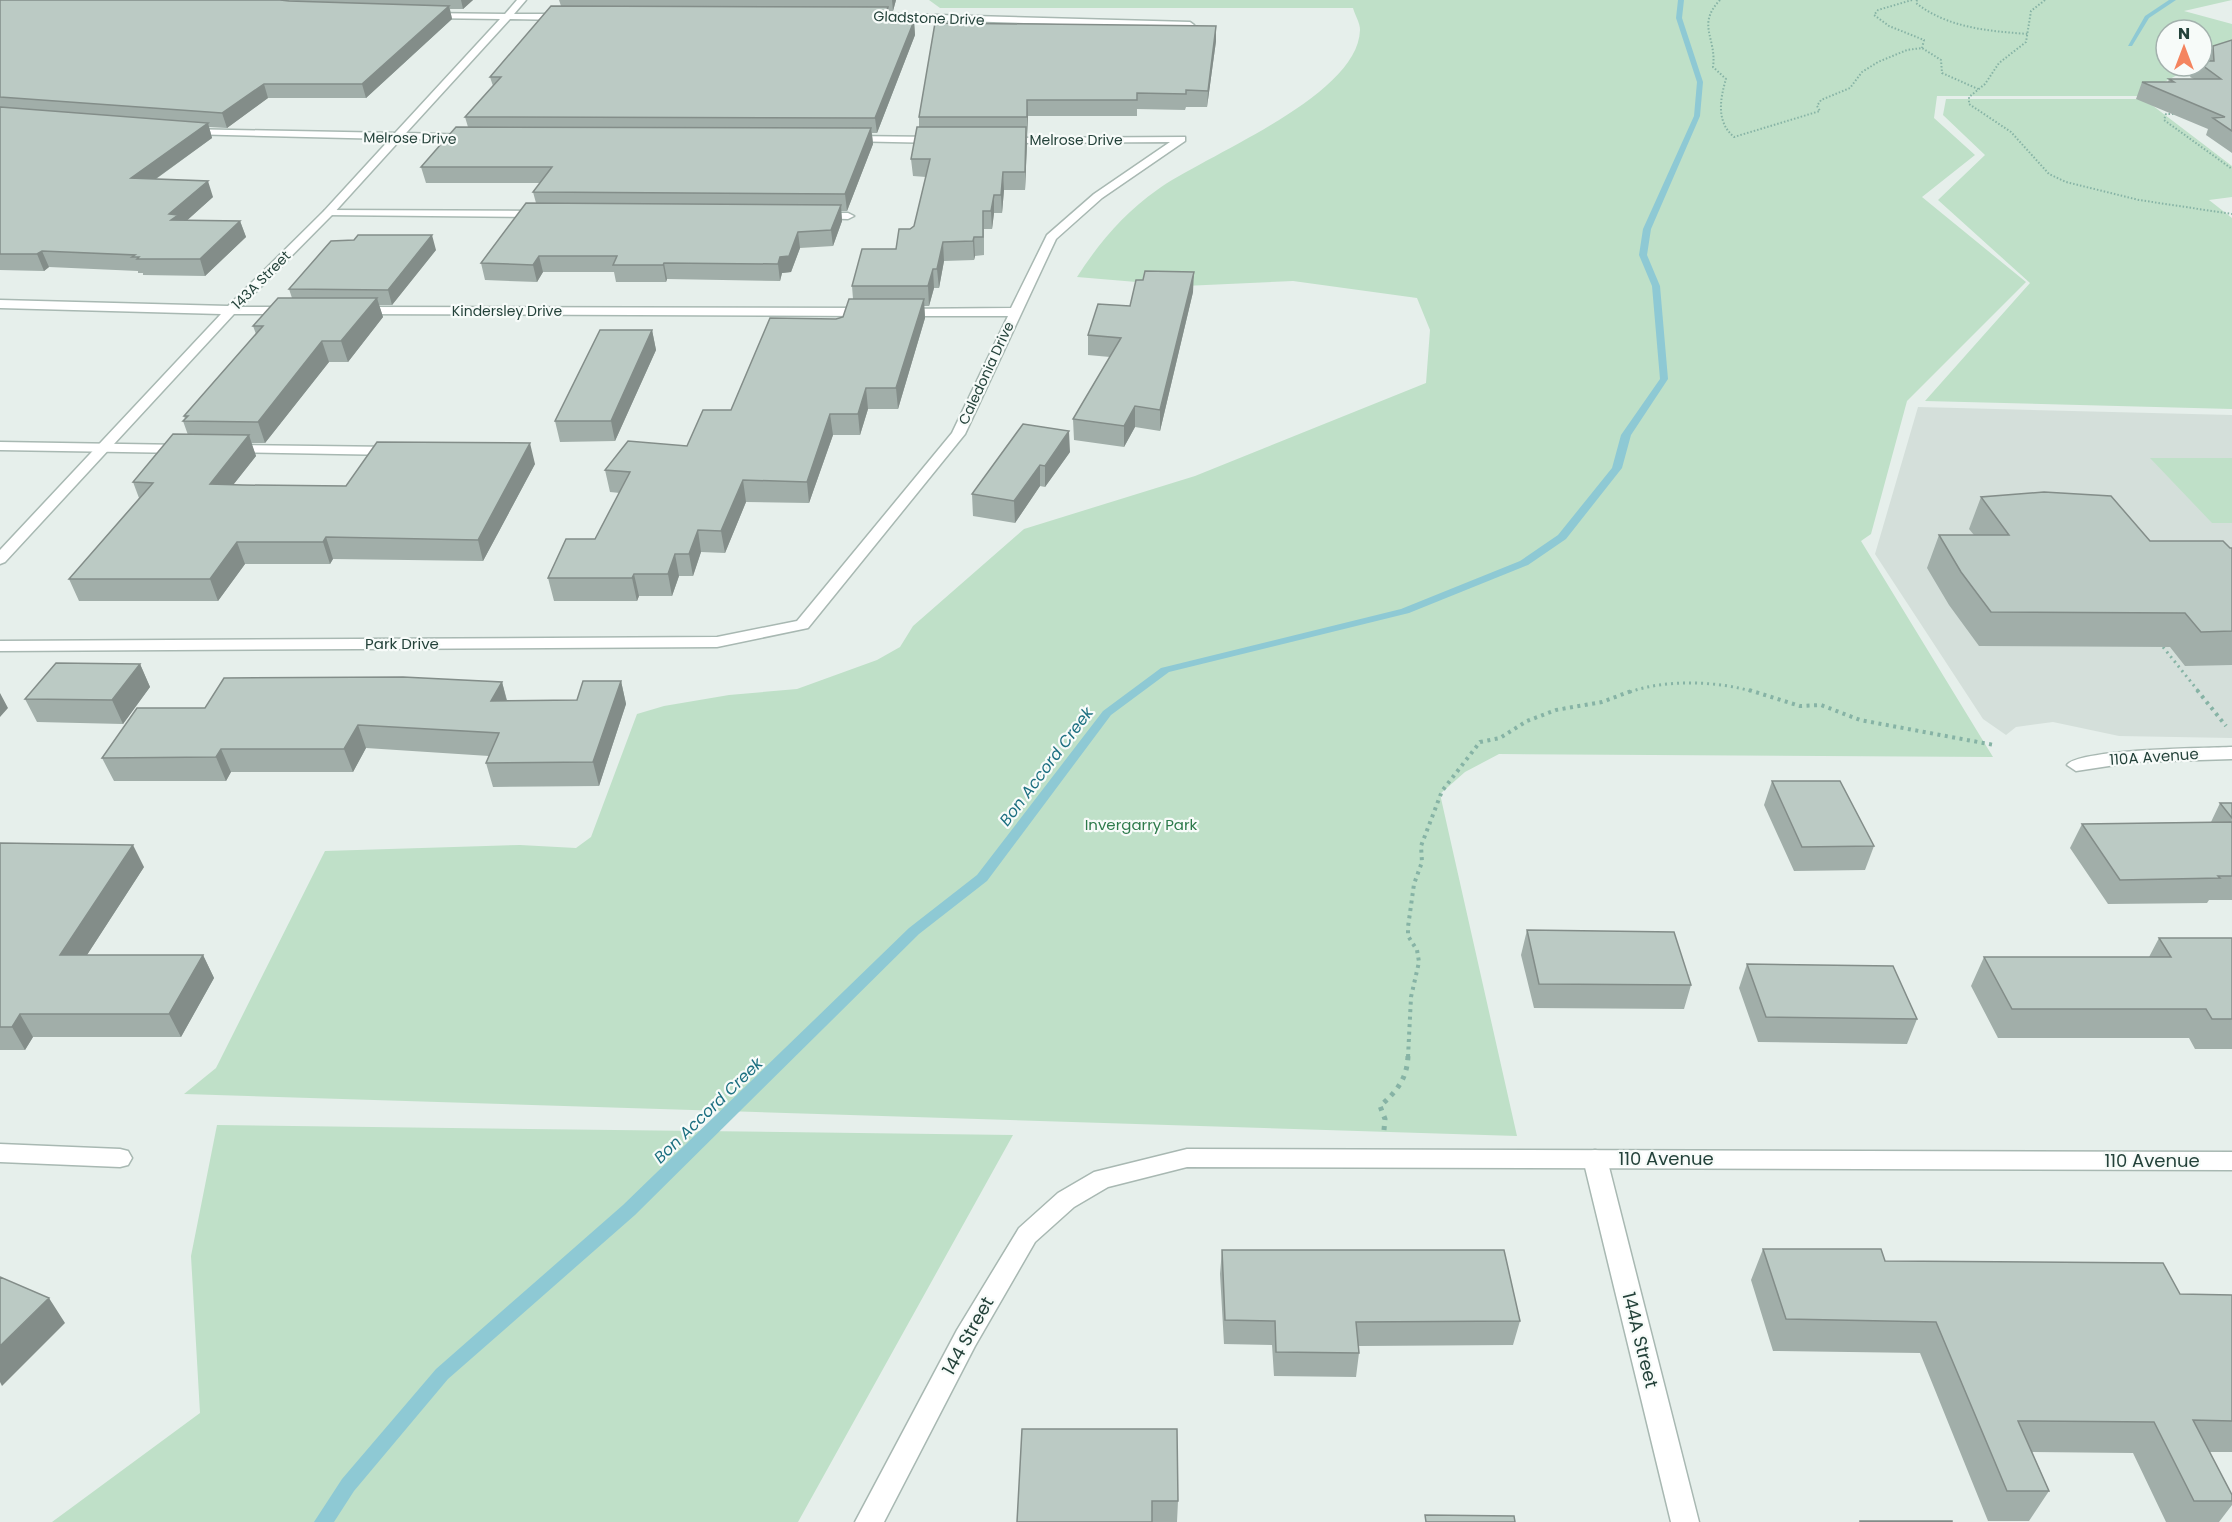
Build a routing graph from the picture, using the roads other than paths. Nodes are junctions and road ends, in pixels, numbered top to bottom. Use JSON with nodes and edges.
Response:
{"nodes":[{"id":1,"x":522,"y":0,"type":"edge"},
{"id":2,"x":417,"y":14,"type":"edge"},
{"id":3,"x":855,"y":16,"type":"edge"},
{"id":4,"x":506,"y":17,"type":"junction"},
{"id":5,"x":574,"y":17,"type":"edge"},
{"id":6,"x":1190,"y":25,"type":"edge"},
{"id":7,"x":172,"y":130,"type":"edge"},
{"id":8,"x":396,"y":138,"type":"junction"},
{"id":9,"x":480,"y":138,"type":"edge"},
{"id":10,"x":835,"y":139,"type":"edge"},
{"id":11,"x":953,"y":140,"type":"edge"},
{"id":12,"x":988,"y":140,"type":"edge"},
{"id":13,"x":1181,"y":140,"type":"joint"},
{"id":14,"x":328,"y":213,"type":"junction"},
{"id":15,"x":552,"y":214,"type":"edge"},
{"id":16,"x":801,"y":216,"type":"edge"},
{"id":17,"x":848,"y":216,"type":"dead end"},
{"id":18,"x":0,"y":304,"type":"edge"},
{"id":19,"x":230,"y":311,"type":"junction"},
{"id":20,"x":306,"y":311,"type":"edge"},
{"id":21,"x":342,"y":311,"type":"edge"},
{"id":22,"x":1014,"y":312,"type":"junction"},
{"id":23,"x":0,"y":446,"type":"edge"},
{"id":24,"x":104,"y":448,"type":"junction"},
{"id":25,"x":408,"y":451,"type":"edge"},
{"id":26,"x":0,"y":559,"type":"edge"},
{"id":27,"x":802,"y":625,"type":"joint"},
{"id":28,"x":0,"y":646,"type":"edge"},
{"id":29,"x":2232,"y":753,"type":"edge"},
{"id":30,"x":2076,"y":765,"type":"dead end"},
{"id":31,"x":0,"y":1153,"type":"edge"},
{"id":32,"x":120,"y":1158,"type":"dead end"},
{"id":33,"x":1595,"y":1159,"type":"junction"},
{"id":34,"x":2232,"y":1161,"type":"edge"},
{"id":35,"x":1102,"y":1179,"type":"joint"},
{"id":36,"x":869,"y":1522,"type":"edge"},
{"id":37,"x":1684,"y":1522,"type":"edge"}],
"edges":[{"from":1,"to":4,"type":"street","name":"143A Street"},
{"from":2,"to":4,"type":"street"},
{"from":3,"to":6,"type":"street","name":"Gladstone Drive"},
{"from":4,"to":5,"type":"street"},
{"from":4,"to":8,"type":"street","name":"143A Street"},
{"from":7,"to":8,"type":"street","name":"Melrose Drive"},
{"from":8,"to":9,"type":"street","name":"Melrose Drive"},
{"from":8,"to":14,"type":"street","name":"143A Street"},
{"from":10,"to":11,"type":"street"},
{"from":12,"to":13,"type":"street","name":"Melrose Drive"},
{"from":13,"to":22,"type":"street","name":"Caledonia Drive"},
{"from":14,"to":15,"type":"street"},
{"from":14,"to":19,"type":"street","name":"143A Street"},
{"from":16,"to":17,"type":"street"},
{"from":18,"to":19,"type":"street"},
{"from":19,"to":20,"type":"street"},
{"from":19,"to":24,"type":"street","name":"143A Street"},
{"from":21,"to":22,"type":"street","name":"Kindersley Drive"},
{"from":22,"to":27,"type":"street","name":"Caledonia Drive"},
{"from":23,"to":24,"type":"street"},
{"from":24,"to":25,"type":"street"},
{"from":24,"to":26,"type":"street","name":"143A Street"},
{"from":27,"to":28,"type":"street","name":"Park Drive"},
{"from":29,"to":30,"type":"street","name":"110A Avenue"},
{"from":31,"to":32,"type":"street"},
{"from":33,"to":34,"type":"street","name":"110 Avenue"},
{"from":33,"to":35,"type":"street","name":"110 Avenue"},
{"from":33,"to":37,"type":"street","name":"144A Street"},
{"from":35,"to":36,"type":"street","name":"144 Street"}]}
